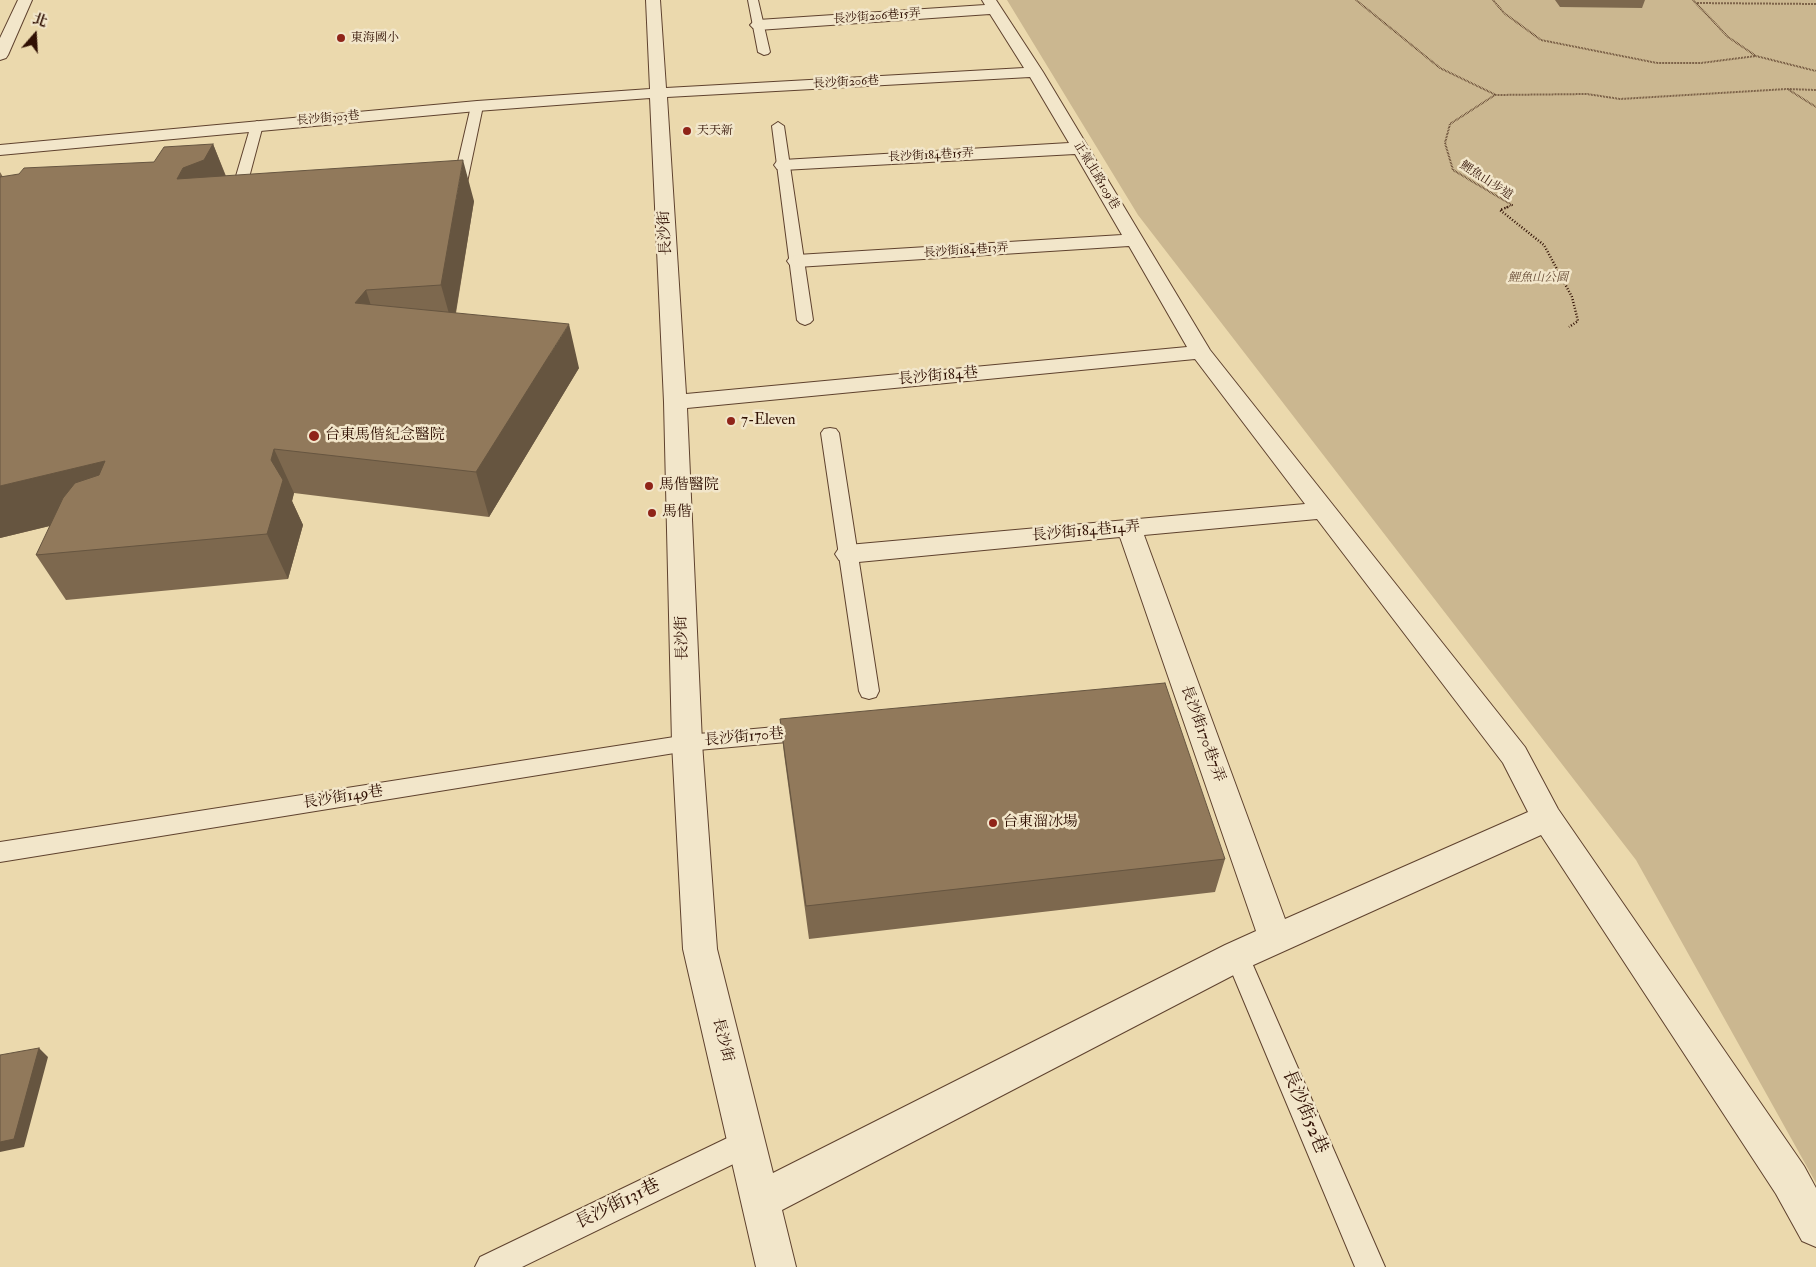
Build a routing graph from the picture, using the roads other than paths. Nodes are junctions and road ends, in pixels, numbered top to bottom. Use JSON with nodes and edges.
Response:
{"nodes":[{"id":1,"x":26,"y":0,"type":"edge"},
{"id":2,"x":653,"y":0,"type":"edge"},
{"id":3,"x":753,"y":0,"type":"edge"},
{"id":4,"x":992,"y":4,"type":"edge"},
{"id":5,"x":758,"y":25,"type":"junction"},
{"id":6,"x":764,"y":52,"type":"dead end"},
{"id":7,"x":0,"y":55,"type":"edge"},
{"id":8,"x":1035,"y":72,"type":"junction"},
{"id":9,"x":658,"y":93,"type":"junction"},
{"id":10,"x":477,"y":106,"type":"junction"},
{"id":11,"x":258,"y":125,"type":"junction"},
{"id":12,"x":778,"y":126,"type":"dead end"},
{"id":13,"x":1080,"y":148,"type":"junction"},
{"id":14,"x":0,"y":150,"type":"edge"},
{"id":15,"x":783,"y":165,"type":"junction"},
{"id":16,"x":448,"y":194,"type":"edge"},
{"id":17,"x":242,"y":210,"type":"edge"},
{"id":18,"x":1135,"y":240,"type":"junction"},
{"id":19,"x":796,"y":261,"type":"junction"},
{"id":20,"x":805,"y":320,"type":"dead end"},
{"id":21,"x":1201,"y":352,"type":"junction"},
{"id":22,"x":676,"y":402,"type":"junction"},
{"id":23,"x":830,"y":433,"type":"dead end"},
{"id":24,"x":1324,"y":510,"type":"junction"},
{"id":25,"x":1129,"y":528,"type":"junction"},
{"id":26,"x":848,"y":554,"type":"junction"},
{"id":27,"x":869,"y":690,"type":"dead end"},
{"id":28,"x":825,"y":731,"type":"edge"},
{"id":29,"x":687,"y":743,"type":"junction"},
{"id":30,"x":1546,"y":818,"type":"junction"},
{"id":31,"x":0,"y":852,"type":"edge"},
{"id":32,"x":1276,"y":939,"type":"junction"},
{"id":33,"x":1237,"y":956,"type":"junction"},
{"id":34,"x":746,"y":1143,"type":"junction"},
{"id":35,"x":760,"y":1200,"type":"junction"},
{"id":36,"x":1816,"y":1227,"type":"edge"},
{"id":37,"x":490,"y":1267,"type":"edge"},
{"id":38,"x":776,"y":1267,"type":"edge"},
{"id":39,"x":1370,"y":1267,"type":"edge"}],
"edges":[{"from":1,"to":7,"type":"street"},
{"from":2,"to":9,"type":"street","name":"長沙街"},
{"from":3,"to":5,"type":"lane"},
{"from":4,"to":5,"type":"street","name":"長沙街206巷15弄"},
{"from":4,"to":8,"type":"street","name":"正氣北路109巷"},
{"from":5,"to":6,"type":"lane"},
{"from":8,"to":9,"type":"street","name":"長沙街206巷"},
{"from":8,"to":13,"type":"street","name":"正氣北路109巷"},
{"from":9,"to":10,"type":"street","name":"長沙街303巷"},
{"from":9,"to":22,"type":"street","name":"長沙街"},
{"from":10,"to":11,"type":"street","name":"長沙街303巷"},
{"from":10,"to":16,"type":"lane"},
{"from":11,"to":14,"type":"street","name":"長沙街303巷"},
{"from":11,"to":17,"type":"lane"},
{"from":12,"to":15,"type":"lane"},
{"from":13,"to":15,"type":"street","name":"長沙街184巷15弄"},
{"from":13,"to":18,"type":"street","name":"正氣北路109巷"},
{"from":15,"to":19,"type":"lane"},
{"from":18,"to":19,"type":"street","name":"長沙街184巷13弄"},
{"from":18,"to":21,"type":"street","name":"正氣北路109巷"},
{"from":19,"to":20,"type":"lane"},
{"from":21,"to":22,"type":"street","name":"長沙街184巷"},
{"from":21,"to":24,"type":"street","name":"正氣北路109巷"},
{"from":22,"to":29,"type":"street","name":"長沙街"},
{"from":23,"to":26,"type":"lane"},
{"from":24,"to":25,"type":"street","name":"長沙街184巷14弄"},
{"from":24,"to":30,"type":"street","name":"正氣北路109巷"},
{"from":25,"to":26,"type":"street","name":"長沙街184巷14弄"},
{"from":25,"to":32,"type":"street","name":"長沙街170巷7弄"},
{"from":26,"to":27,"type":"lane"},
{"from":28,"to":29,"type":"lane","name":"長沙街170巷"},
{"from":29,"to":31,"type":"lane","name":"長沙街149巷"},
{"from":29,"to":34,"type":"street","name":"長沙街"},
{"from":30,"to":32,"type":"street"},
{"from":30,"to":36,"type":"street","name":"正氣北路109巷"},
{"from":32,"to":33,"type":"street"},
{"from":33,"to":35,"type":"street"},
{"from":33,"to":39,"type":"lane","name":"長沙街52巷"},
{"from":34,"to":35,"type":"street","name":"長沙街"},
{"from":34,"to":37,"type":"lane","name":"長沙街131巷"},
{"from":35,"to":38,"type":"street","name":"長沙街"}]}
